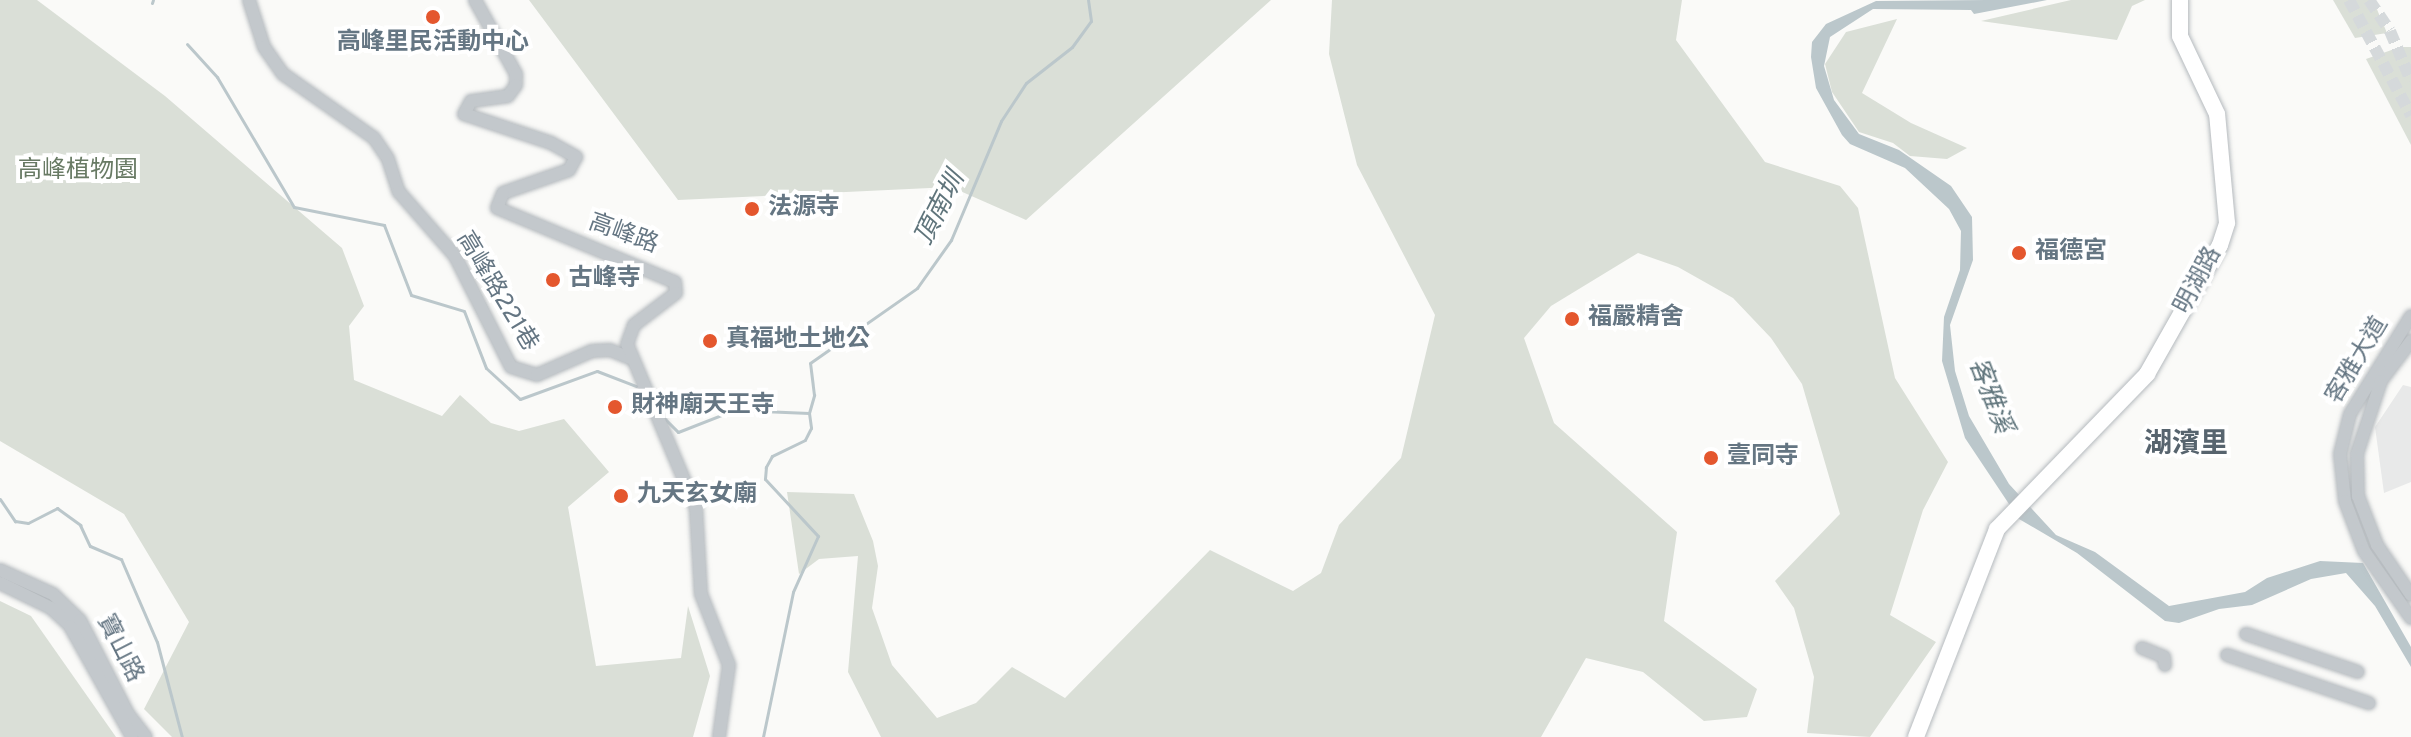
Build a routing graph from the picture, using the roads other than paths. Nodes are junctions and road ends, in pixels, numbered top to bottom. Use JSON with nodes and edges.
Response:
{"nodes":[{"id":1,"x":249,"y":0,"type":"edge"},
{"id":2,"x":475,"y":0,"type":"edge"},
{"id":3,"x":2180,"y":0,"type":"edge"},
{"id":4,"x":2411,"y":316,"type":"edge"},
{"id":5,"x":2411,"y":341,"type":"edge"},
{"id":6,"x":630,"y":358,"type":"junction"},
{"id":7,"x":0,"y":570,"type":"edge"},
{"id":8,"x":0,"y":583,"type":"edge"},
{"id":9,"x":2411,"y":595,"type":"edge"},
{"id":10,"x":2411,"y":618,"type":"edge"},
{"id":11,"x":2246,"y":634,"type":"dead end"},
{"id":12,"x":2142,"y":648,"type":"dead end"},
{"id":13,"x":2227,"y":655,"type":"dead end"},
{"id":14,"x":2165,"y":665,"type":"dead end"},
{"id":15,"x":2358,"y":672,"type":"dead end"},
{"id":16,"x":2369,"y":703,"type":"dead end"},
{"id":17,"x":132,"y":737,"type":"edge"},
{"id":18,"x":146,"y":737,"type":"edge"},
{"id":19,"x":719,"y":737,"type":"edge"},
{"id":20,"x":1916,"y":737,"type":"edge"}],
"edges":[{"from":1,"to":6,"type":"street","name":"高峰路221巷"},
{"from":2,"to":6,"type":"street","name":"高峰路"},
{"from":3,"to":20,"type":"main road","name":"明湖路"},
{"from":4,"to":10,"type":"street","name":"客雅大道"},
{"from":5,"to":9,"type":"street","name":"客雅大道"},
{"from":6,"to":19,"type":"street"},
{"from":7,"to":18,"type":"street","name":"寶山路"},
{"from":8,"to":17,"type":"street","name":"寶山路"},
{"from":11,"to":15,"type":"street"},
{"from":12,"to":14,"type":"street"},
{"from":13,"to":16,"type":"street"}]}
